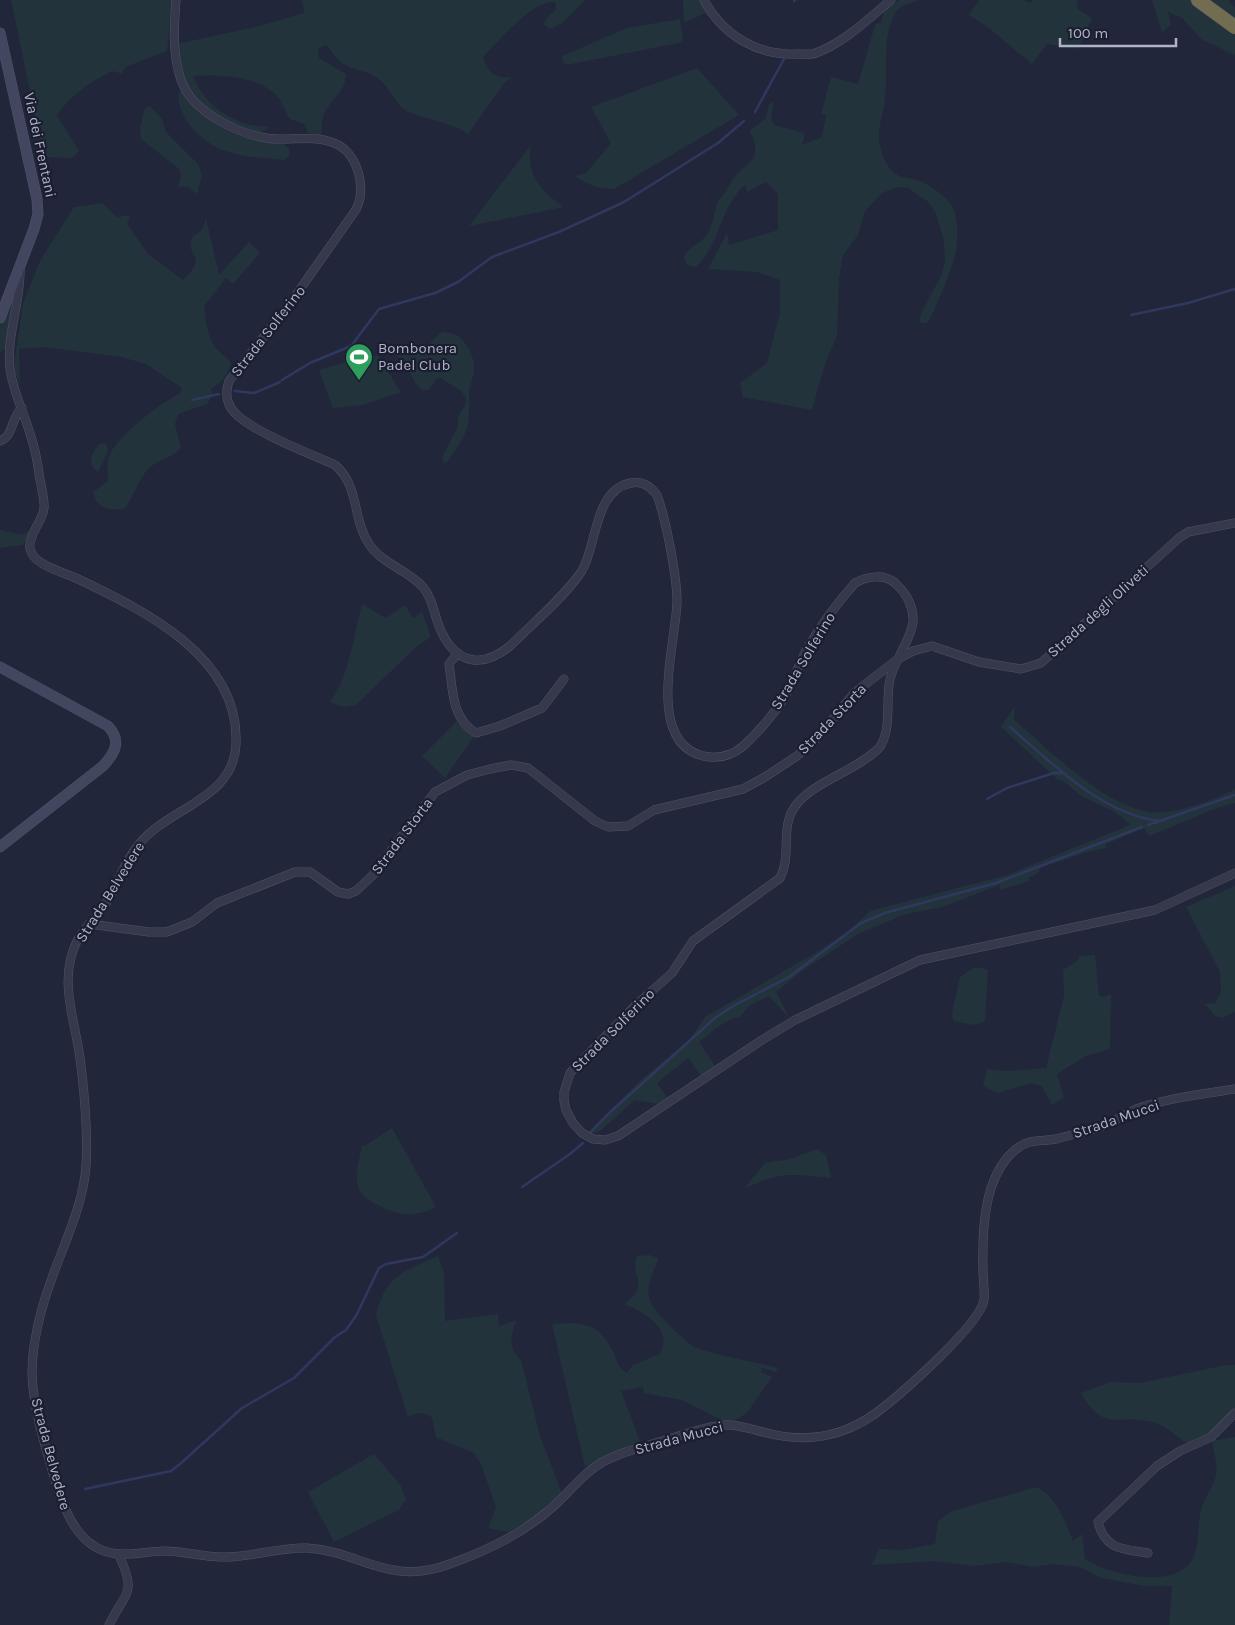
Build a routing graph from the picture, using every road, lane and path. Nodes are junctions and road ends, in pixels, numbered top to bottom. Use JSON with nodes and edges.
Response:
{"nodes":[{"id":1,"x":176,"y":0,"type":"edge"},
{"id":2,"x":704,"y":0,"type":"edge"},
{"id":3,"x":891,"y":0,"type":"edge"},
{"id":4,"x":1198,"y":0,"type":"edge"},
{"id":5,"x":1235,"y":27,"type":"edge"},
{"id":6,"x":0,"y":33,"type":"edge"},
{"id":7,"x":4,"y":68,"type":"edge"},
{"id":8,"x":20,"y":267,"type":"junction"},
{"id":9,"x":0,"y":318,"type":"edge"},
{"id":10,"x":22,"y":408,"type":"junction"},
{"id":11,"x":0,"y":441,"type":"edge"},
{"id":12,"x":1235,"y":523,"type":"edge"},
{"id":13,"x":458,"y":652,"type":"junction"},
{"id":14,"x":898,"y":659,"type":"junction"},
{"id":15,"x":0,"y":668,"type":"edge"},
{"id":16,"x":564,"y":679,"type":"dead end"},
{"id":17,"x":0,"y":847,"type":"edge"},
{"id":18,"x":1235,"y":873,"type":"edge"},
{"id":19,"x":90,"y":924,"type":"junction"},
{"id":20,"x":1235,"y":1089,"type":"edge"},
{"id":21,"x":1235,"y":1413,"type":"edge"},
{"id":22,"x":108,"y":1552,"type":"joint"},
{"id":23,"x":1148,"y":1553,"type":"dead end"},
{"id":24,"x":119,"y":1555,"type":"junction"},
{"id":25,"x":109,"y":1625,"type":"edge"}],
"edges":[{"from":1,"to":13,"type":"street","name":"Strada Solferino"},
{"from":2,"to":3,"type":"street"},
{"from":4,"to":5,"type":"highway"},
{"from":6,"to":7,"type":"main road","name":"Via dei Frentani"},
{"from":7,"to":8,"type":"main road","name":"Via dei Frentani"},
{"from":8,"to":9,"type":"main road","name":"Via dei Frentani"},
{"from":8,"to":10,"type":"street","name":"Strada Belvedere"},
{"from":10,"to":11,"type":"street"},
{"from":10,"to":19,"type":"street","name":"Strada Belvedere"},
{"from":12,"to":14,"type":"street","name":"Strada degli Oliveti"},
{"from":13,"to":14,"type":"street","name":"Strada Solferino"},
{"from":13,"to":16,"type":"street"},
{"from":14,"to":18,"type":"street","name":"Strada Solferino"},
{"from":14,"to":19,"type":"street","name":"Strada Storta"},
{"from":15,"to":17,"type":"main road"},
{"from":19,"to":22,"type":"street","name":"Strada Belvedere"},
{"from":20,"to":24,"type":"street","name":"Strada Mucci"},
{"from":21,"to":23,"type":"street"},
{"from":22,"to":24,"type":"street","name":"Strada Mucci"},
{"from":24,"to":25,"type":"street"}]}
